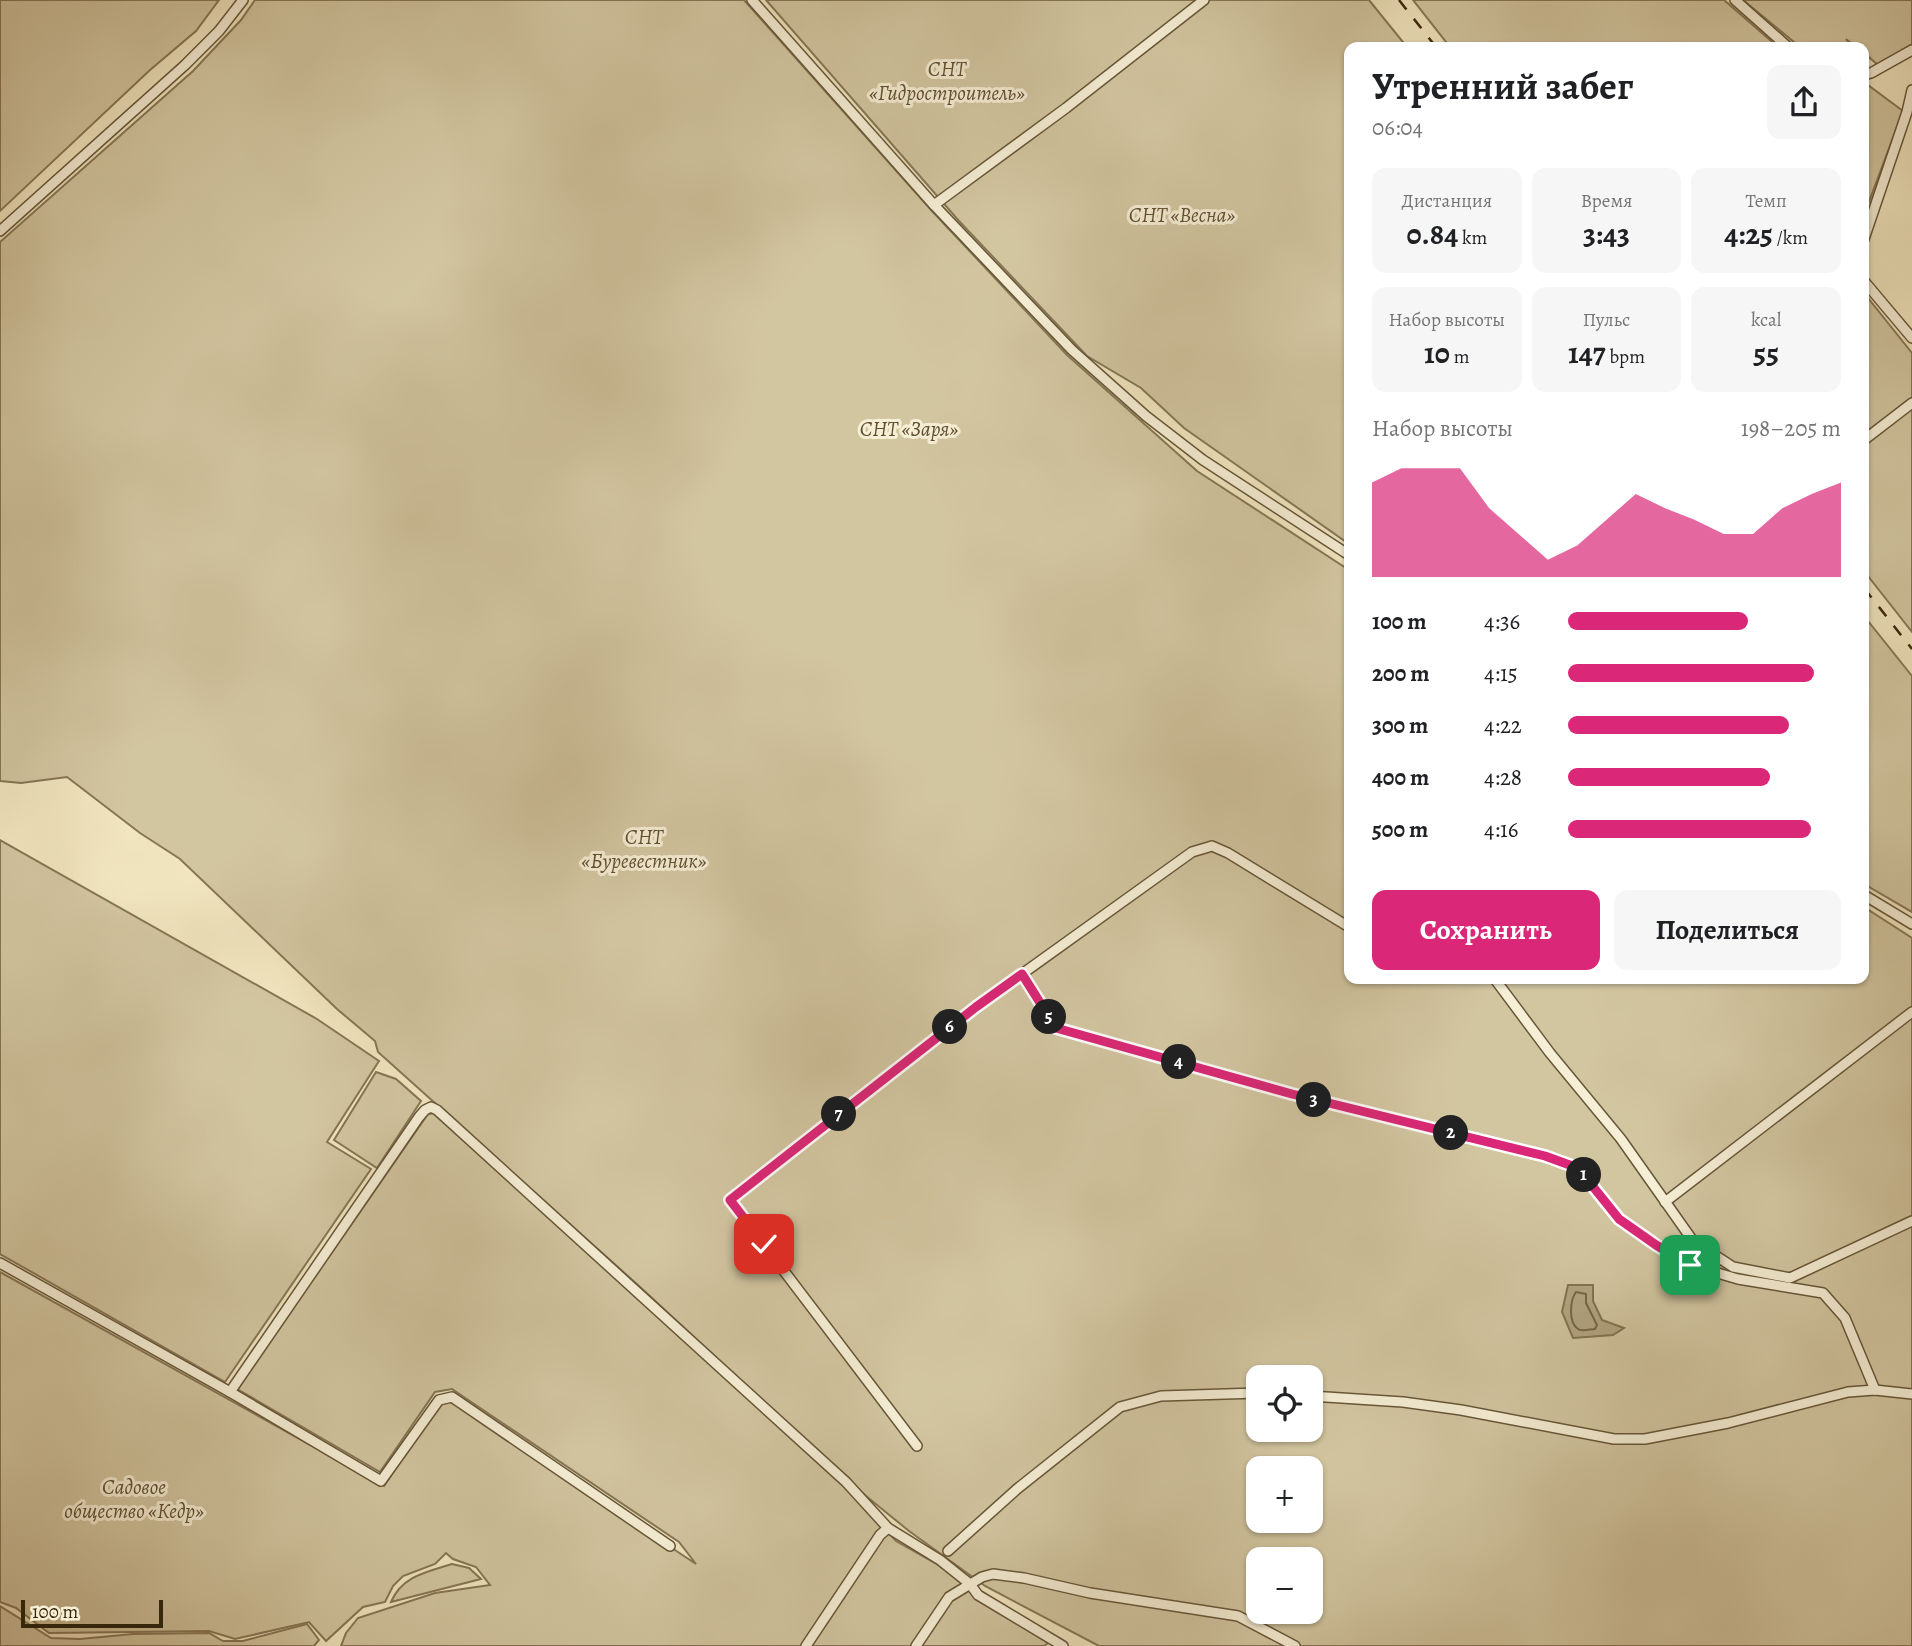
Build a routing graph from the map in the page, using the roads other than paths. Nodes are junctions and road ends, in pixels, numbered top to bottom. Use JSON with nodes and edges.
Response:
{"nodes":[{"id":1,"x":243,"y":0,"type":"edge"},
{"id":2,"x":752,"y":0,"type":"edge"},
{"id":3,"x":1204,"y":0,"type":"edge"},
{"id":4,"x":1735,"y":0,"type":"edge"},
{"id":5,"x":1782,"y":42,"type":"edge"},
{"id":6,"x":1912,"y":50,"type":"edge"},
{"id":7,"x":1869,"y":74,"type":"edge"},
{"id":8,"x":1912,"y":90,"type":"edge"},
{"id":9,"x":934,"y":205,"type":"junction"},
{"id":10,"x":1869,"y":224,"type":"edge"},
{"id":11,"x":0,"y":231,"type":"edge"},
{"id":12,"x":1869,"y":287,"type":"edge"},
{"id":13,"x":1912,"y":338,"type":"edge"},
{"id":14,"x":1912,"y":403,"type":"edge"},
{"id":15,"x":1869,"y":436,"type":"edge"},
{"id":16,"x":1344,"y":552,"type":"edge"},
{"id":17,"x":1869,"y":898,"type":"edge"},
{"id":18,"x":1344,"y":924,"type":"edge"},
{"id":19,"x":1912,"y":924,"type":"edge"},
{"id":20,"x":1022,"y":974,"type":"junction"},
{"id":21,"x":1498,"y":984,"type":"edge"},
{"id":22,"x":1912,"y":1012,"type":"edge"},
{"id":23,"x":1665,"y":1202,"type":"junction"},
{"id":24,"x":1912,"y":1221,"type":"edge"},
{"id":25,"x":0,"y":1264,"type":"edge"},
{"id":26,"x":1875,"y":1390,"type":"junction"},
{"id":27,"x":230,"y":1392,"type":"junction"},
{"id":28,"x":1246,"y":1393,"type":"edge"},
{"id":29,"x":1912,"y":1394,"type":"edge"},
{"id":30,"x":1323,"y":1397,"type":"edge"},
{"id":31,"x":918,"y":1446,"type":"dead end"},
{"id":32,"x":888,"y":1528,"type":"junction"},
{"id":33,"x":670,"y":1546,"type":"dead end"},
{"id":34,"x":948,"y":1551,"type":"dead end"},
{"id":35,"x":970,"y":1584,"type":"junction"},
{"id":36,"x":806,"y":1646,"type":"edge"},
{"id":37,"x":916,"y":1646,"type":"edge"},
{"id":38,"x":1063,"y":1646,"type":"edge"},
{"id":39,"x":1295,"y":1646,"type":"edge"}],
"edges":[{"from":1,"to":11,"type":"street"},
{"from":2,"to":9,"type":"street"},
{"from":3,"to":9,"type":"street"},
{"from":4,"to":5,"type":"street"},
{"from":6,"to":7,"type":"street"},
{"from":8,"to":10,"type":"street"},
{"from":9,"to":16,"type":"street"},
{"from":12,"to":13,"type":"street"},
{"from":14,"to":15,"type":"street"},
{"from":17,"to":19,"type":"street"},
{"from":18,"to":20,"type":"street"},
{"from":20,"to":26,"type":"street"},
{"from":20,"to":31,"type":"street"},
{"from":21,"to":23,"type":"street"},
{"from":22,"to":23,"type":"street"},
{"from":23,"to":24,"type":"street"},
{"from":25,"to":27,"type":"street"},
{"from":26,"to":29,"type":"street"},
{"from":26,"to":30,"type":"street"},
{"from":27,"to":32,"type":"street"},
{"from":27,"to":33,"type":"street"},
{"from":28,"to":34,"type":"street"},
{"from":32,"to":35,"type":"street"},
{"from":32,"to":36,"type":"street"},
{"from":35,"to":37,"type":"street"},
{"from":35,"to":38,"type":"street"},
{"from":35,"to":39,"type":"street"}]}
